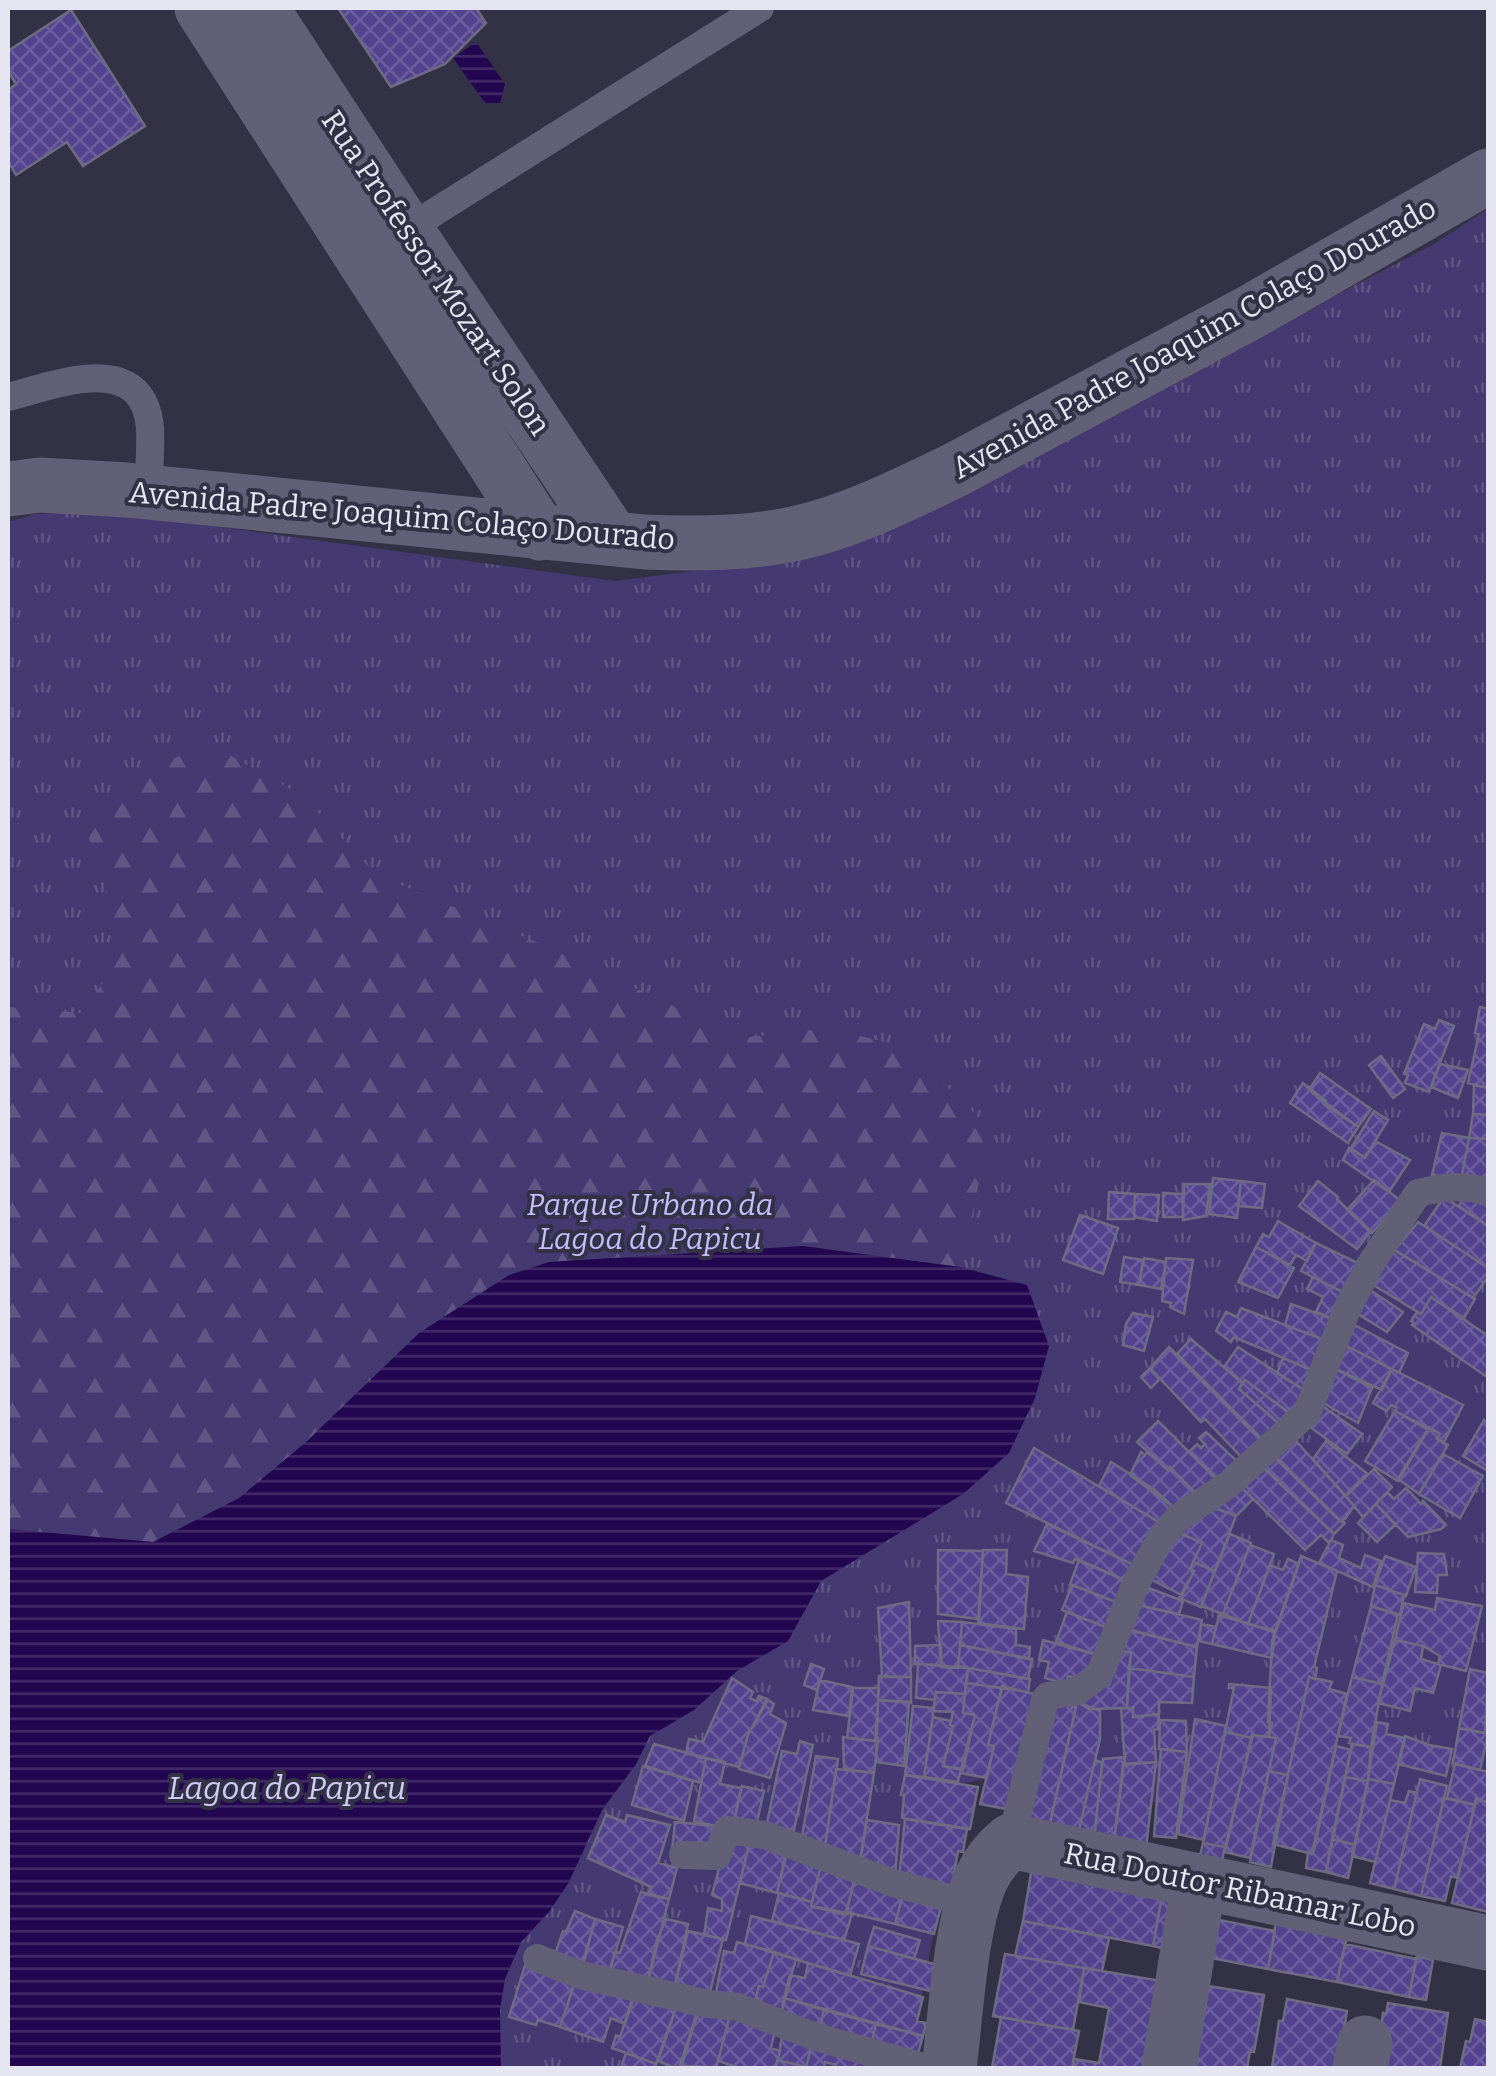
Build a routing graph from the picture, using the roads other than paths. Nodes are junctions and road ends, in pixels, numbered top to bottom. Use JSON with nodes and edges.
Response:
{"nodes":[{"id":1,"x":202,"y":8,"type":"edge"},
{"id":2,"x":261,"y":8,"type":"edge"},
{"id":3,"x":760,"y":8,"type":"edge"},
{"id":4,"x":1488,"y":176,"type":"edge"},
{"id":5,"x":406,"y":230,"type":"junction"},
{"id":6,"x":8,"y":397,"type":"edge"},
{"id":7,"x":8,"y":489,"type":"edge"},
{"id":8,"x":148,"y":492,"type":"junction"},
{"id":9,"x":540,"y":532,"type":"junction"},
{"id":10,"x":612,"y":538,"type":"junction"},
{"id":11,"x":1488,"y":1192,"type":"edge"},
{"id":12,"x":1004,"y":1848,"type":"junction"},
{"id":13,"x":684,"y":1855,"type":"dead end"},
{"id":14,"x":1199,"y":1881,"type":"junction"},
{"id":15,"x":971,"y":1904,"type":"junction"},
{"id":16,"x":1488,"y":1943,"type":"edge"},
{"id":17,"x":537,"y":1958,"type":"dead end"},
{"id":18,"x":927,"y":2068,"type":"edge"},
{"id":19,"x":948,"y":2068,"type":"edge"},
{"id":20,"x":1168,"y":2068,"type":"edge"}],
"edges":[{"from":1,"to":9,"type":"street","name":"Rua Professor Mozart Solon"},
{"from":2,"to":5,"type":"street","name":"Rua Professor Mozart Solon"},
{"from":3,"to":5,"type":"lane"},
{"from":4,"to":10,"type":"street","name":"Avenida Padre Joaquim Colaço Dourado"},
{"from":5,"to":10,"type":"street","name":"Rua Professor Mozart Solon"},
{"from":6,"to":8,"type":"lane"},
{"from":7,"to":8,"type":"street","name":"Avenida Padre Joaquim Colaço Dourado"},
{"from":8,"to":9,"type":"street","name":"Avenida Padre Joaquim Colaço Dourado"},
{"from":9,"to":10,"type":"street","name":"Avenida Padre Joaquim Colaço Dourado"},
{"from":11,"to":12,"type":"lane"},
{"from":12,"to":14,"type":"street","name":"Rua Doutor Ribamar Lobo"},
{"from":12,"to":15,"type":"street"},
{"from":13,"to":15,"type":"lane"},
{"from":14,"to":16,"type":"street","name":"Rua Doutor Ribamar Lobo"},
{"from":14,"to":20,"type":"street"},
{"from":15,"to":19,"type":"street"},
{"from":17,"to":18,"type":"lane"}]}
